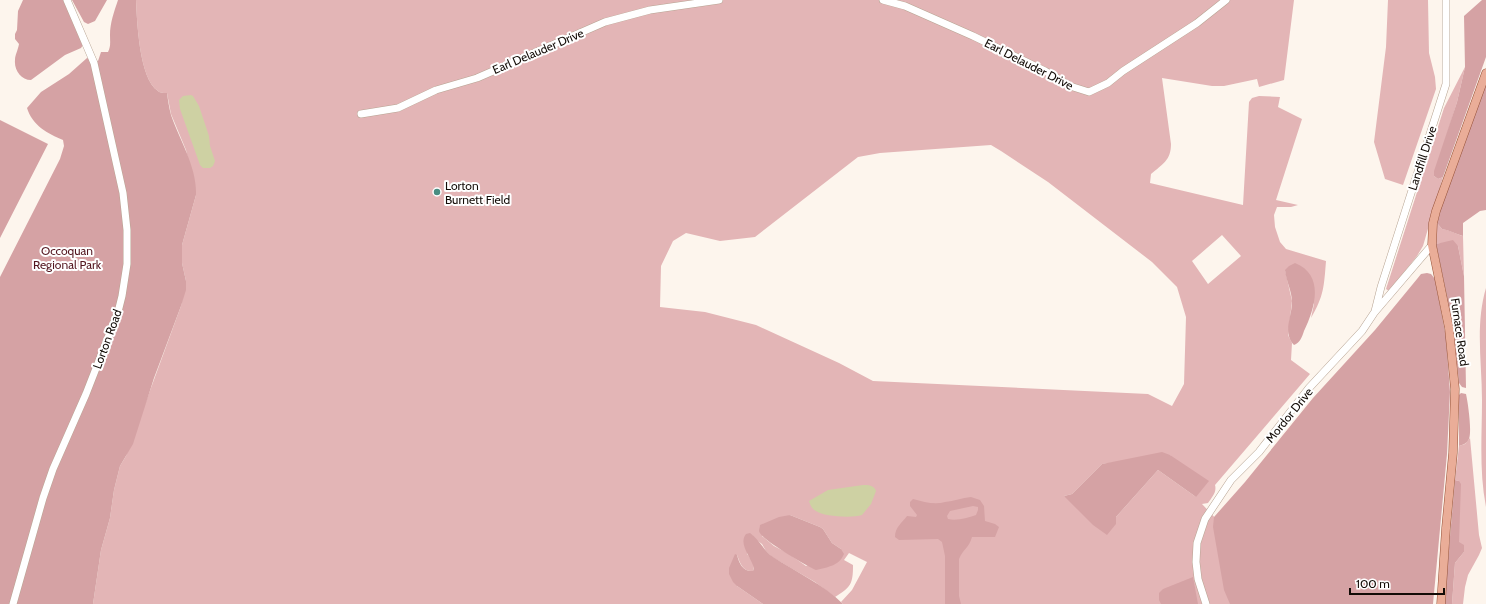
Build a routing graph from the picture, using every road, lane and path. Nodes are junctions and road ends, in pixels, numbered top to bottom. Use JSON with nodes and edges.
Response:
{"nodes":[{"id":1,"x":67,"y":0,"type":"edge"},
{"id":2,"x":719,"y":0,"type":"edge"},
{"id":3,"x":883,"y":0,"type":"edge"},
{"id":4,"x":1226,"y":0,"type":"edge"},
{"id":5,"x":1446,"y":0,"type":"edge"},
{"id":6,"x":1486,"y":73,"type":"edge"},
{"id":7,"x":361,"y":114,"type":"dead end"},
{"id":8,"x":1432,"y":246,"type":"junction"},
{"id":9,"x":1374,"y":313,"type":"junction"},
{"id":10,"x":13,"y":604,"type":"edge"},
{"id":11,"x":1206,"y":604,"type":"edge"},
{"id":12,"x":1441,"y":604,"type":"edge"}],
"edges":[{"from":1,"to":10,"type":"street","name":"Lorton Road"},
{"from":2,"to":7,"type":"street","name":"Earl Delauder Drive"},
{"from":3,"to":4,"type":"street","name":"Earl Delauder Drive"},
{"from":5,"to":9,"type":"street","name":"Landfill Drive"},
{"from":6,"to":8,"type":"main road","name":"Furnace Road"},
{"from":8,"to":9,"type":"street","name":"Mordor Drive"},
{"from":8,"to":12,"type":"main road","name":"Furnace Road"},
{"from":9,"to":11,"type":"street","name":"Mordor Drive"}]}
